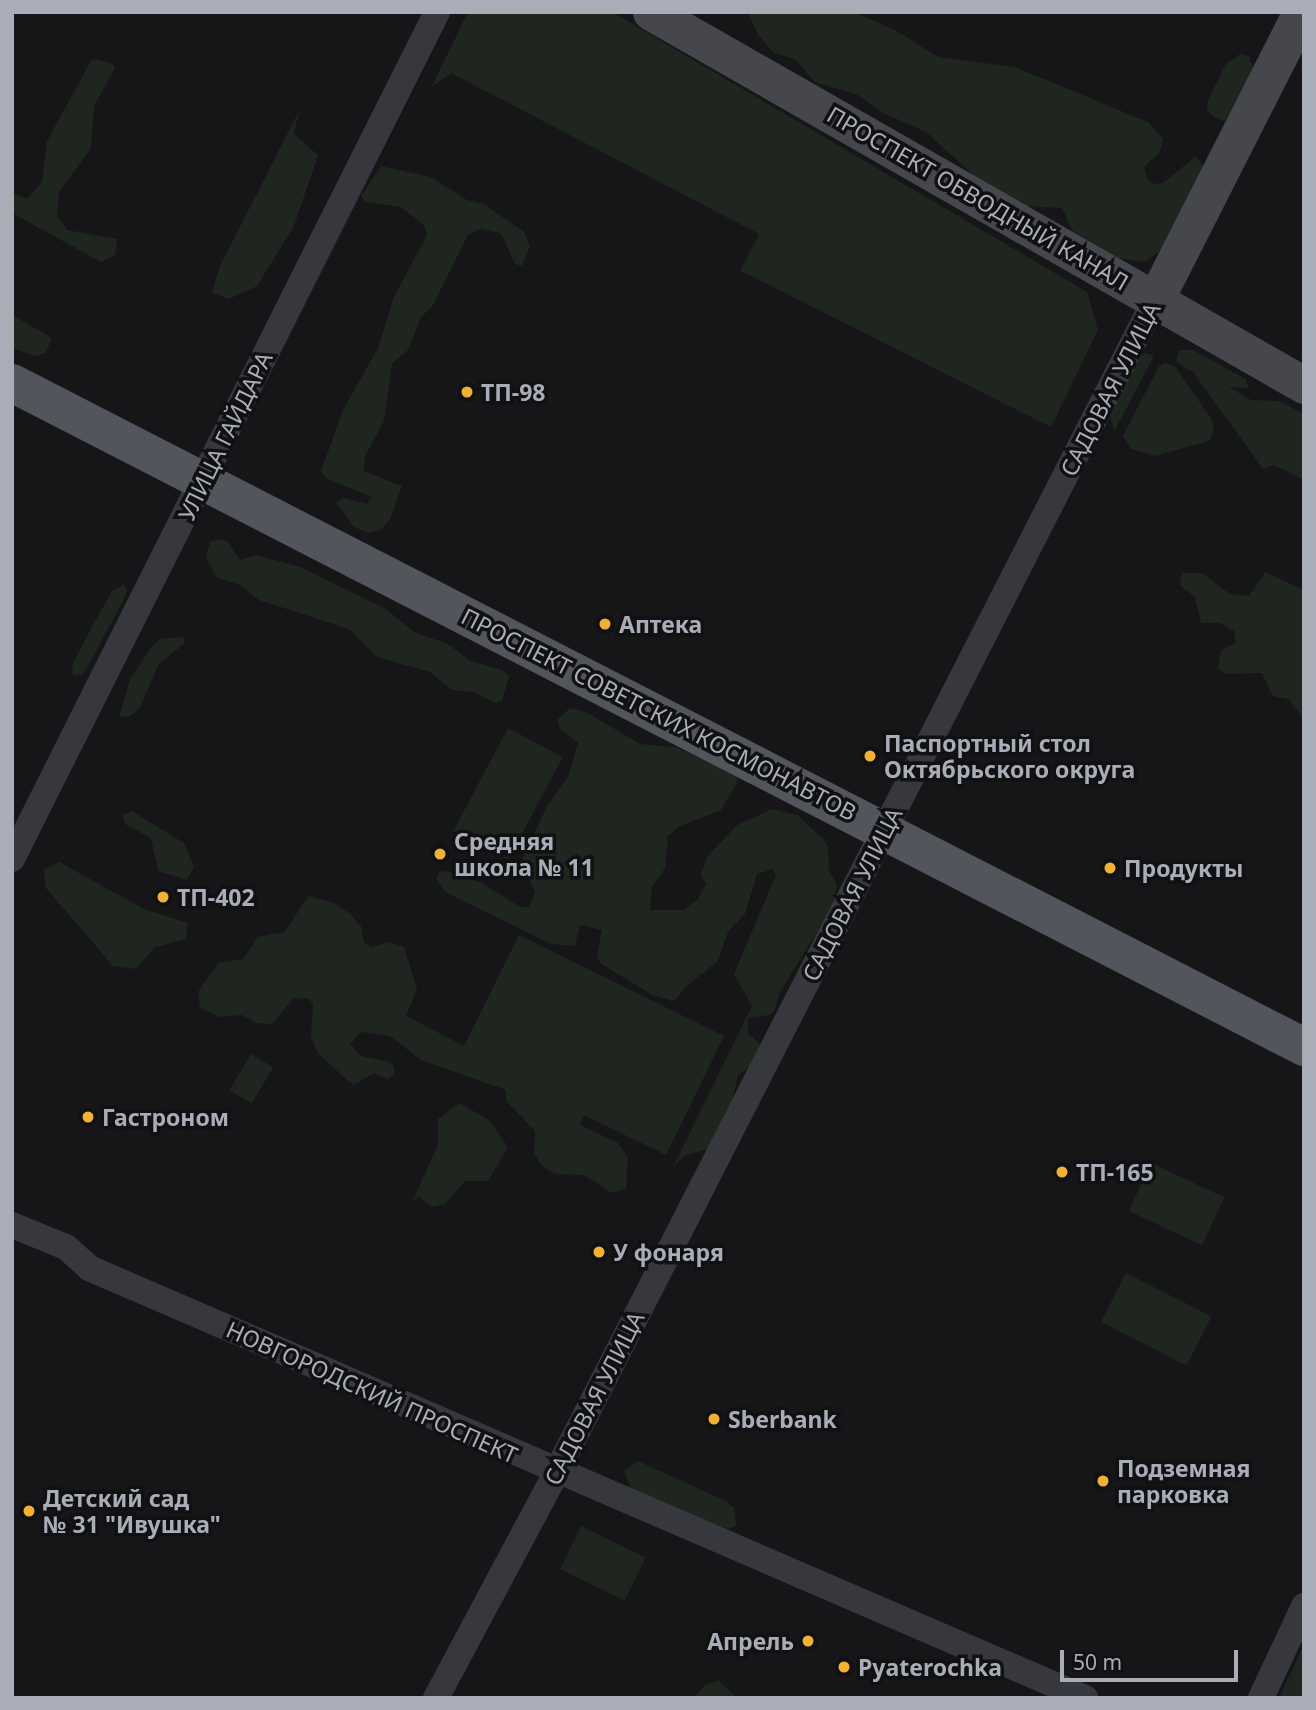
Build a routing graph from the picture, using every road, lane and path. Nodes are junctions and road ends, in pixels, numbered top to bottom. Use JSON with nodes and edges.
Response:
{"nodes":[{"id":1,"x":437,"y":12,"type":"edge"},
{"id":2,"x":651,"y":12,"type":"edge"},
{"id":3,"x":1301,"y":12,"type":"edge"},
{"id":4,"x":1156,"y":300,"type":"junction"},
{"id":5,"x":12,"y":383,"type":"edge"},
{"id":6,"x":1304,"y":385,"type":"edge"},
{"id":7,"x":203,"y":478,"type":"junction"},
{"id":8,"x":885,"y":830,"type":"junction"},
{"id":9,"x":12,"y":859,"type":"edge"},
{"id":10,"x":1304,"y":1047,"type":"edge"},
{"id":11,"x":12,"y":1225,"type":"edge"},
{"id":12,"x":556,"y":1473,"type":"junction"},
{"id":13,"x":1304,"y":1606,"type":"edge"},
{"id":14,"x":436,"y":1698,"type":"edge"},
{"id":15,"x":1085,"y":1698,"type":"edge"},
{"id":16,"x":1261,"y":1698,"type":"edge"}],
"edges":[{"from":1,"to":7,"type":"street","name":"УЛИЦА ГАЙДАРА"},
{"from":2,"to":4,"type":"main road","name":"ПРОСПЕКТ ОБВОДНЫЙ КАНАЛ"},
{"from":3,"to":4,"type":"main road","name":"САДОВАЯ УЛИЦА"},
{"from":4,"to":6,"type":"main road","name":"ПРОСПЕКТ ОБВОДНЫЙ КАНАЛ"},
{"from":4,"to":8,"type":"street","name":"САДОВАЯ УЛИЦА"},
{"from":5,"to":7,"type":"main road","name":"ПРОСПЕКТ СОВЕТСКИХ КОСМОНАВТОВ"},
{"from":7,"to":8,"type":"main road","name":"ПРОСПЕКТ СОВЕТСКИХ КОСМОНАВТОВ"},
{"from":7,"to":9,"type":"street","name":"УЛИЦА ГАЙДАРА"},
{"from":8,"to":10,"type":"main road","name":"ПРОСПЕКТ СОВЕТСКИХ КОСМОНАВТОВ"},
{"from":8,"to":12,"type":"street","name":"САДОВАЯ УЛИЦА"},
{"from":11,"to":12,"type":"street","name":"НОВГОРОДСКИЙ ПРОСПЕКТ"},
{"from":12,"to":14,"type":"street","name":"САДОВАЯ УЛИЦА"},
{"from":12,"to":15,"type":"street","name":"НОВГОРОДСКИЙ ПРОСПЕКТ"},
{"from":13,"to":16,"type":"street"}]}
